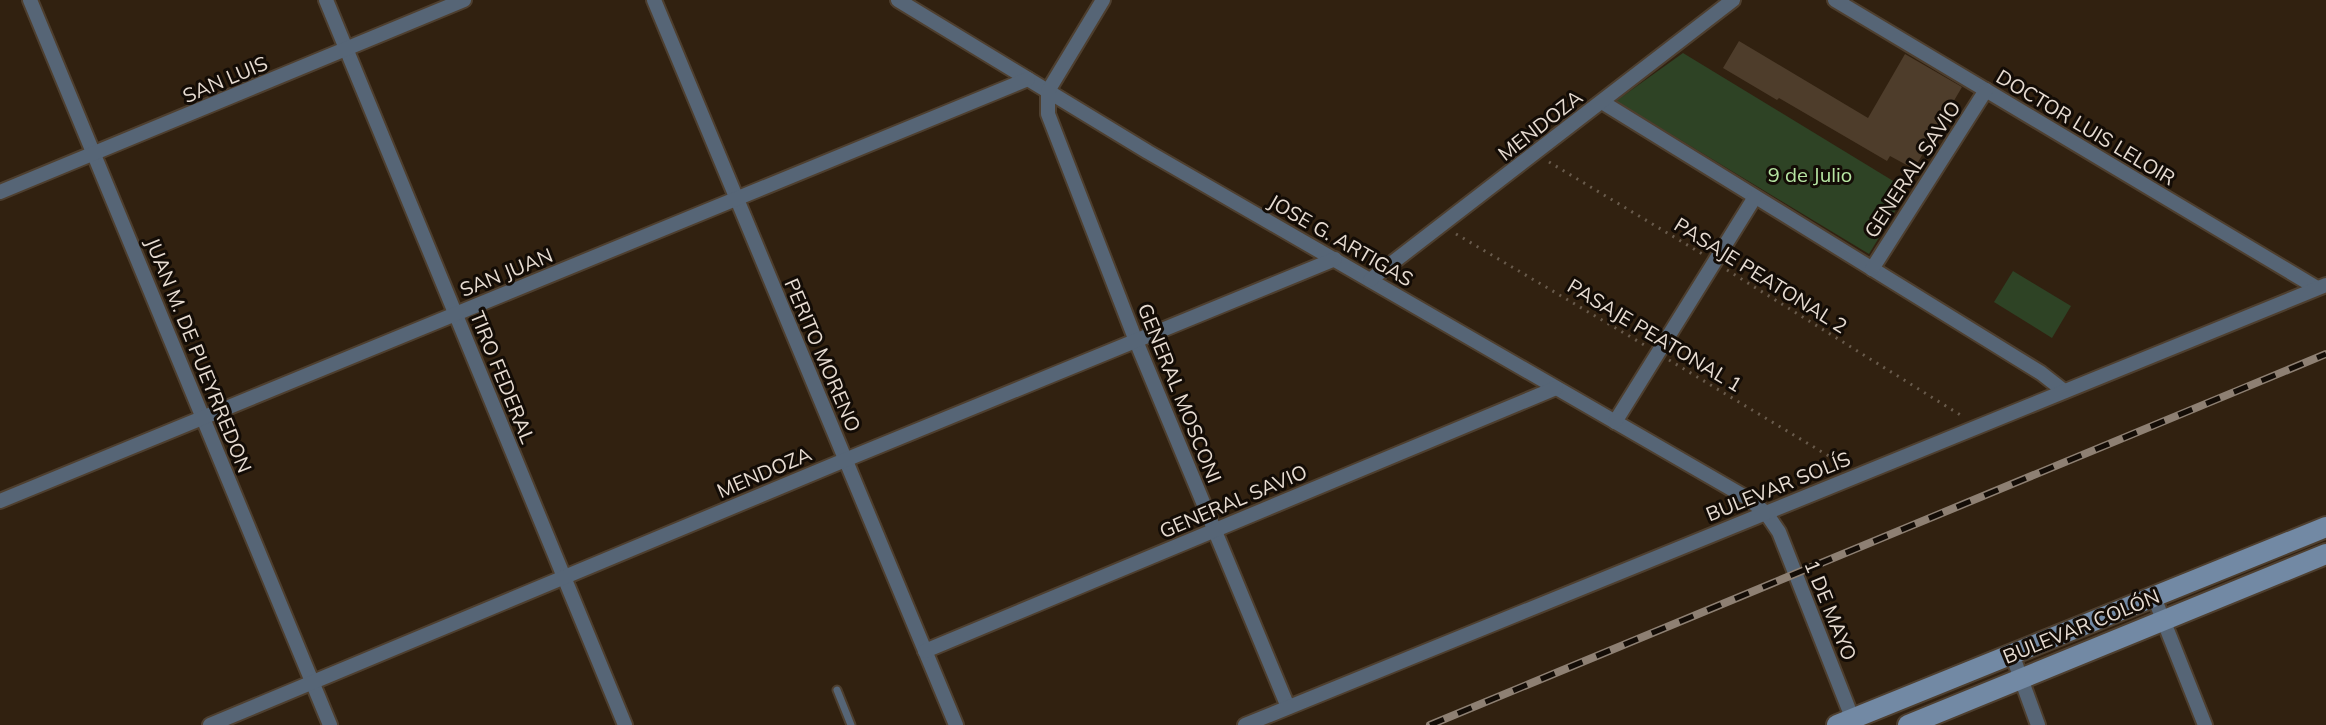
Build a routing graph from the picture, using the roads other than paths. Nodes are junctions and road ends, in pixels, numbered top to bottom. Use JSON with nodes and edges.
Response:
{"nodes":[{"id":1,"x":30,"y":0,"type":"edge"},
{"id":2,"x":326,"y":0,"type":"edge"},
{"id":3,"x":464,"y":0,"type":"edge"},
{"id":4,"x":654,"y":0,"type":"edge"},
{"id":5,"x":898,"y":0,"type":"edge"},
{"id":6,"x":1103,"y":0,"type":"edge"},
{"id":7,"x":1733,"y":0,"type":"edge"},
{"id":8,"x":1835,"y":0,"type":"edge"},
{"id":9,"x":347,"y":49,"type":"junction"},
{"id":10,"x":1028,"y":79,"type":"junction"},
{"id":11,"x":1986,"y":90,"type":"junction"},
{"id":12,"x":1048,"y":91,"type":"junction"},
{"id":13,"x":1602,"y":102,"type":"junction"},
{"id":14,"x":95,"y":155,"type":"junction"},
{"id":15,"x":0,"y":192,"type":"edge"},
{"id":16,"x":1755,"y":197,"type":"junction"},
{"id":17,"x":737,"y":199,"type":"junction"},
{"id":18,"x":1335,"y":259,"type":"junction"},
{"id":19,"x":1872,"y":269,"type":"junction"},
{"id":20,"x":1370,"y":280,"type":"junction"},
{"id":21,"x":2321,"y":286,"type":"edge"},
{"id":22,"x":455,"y":314,"type":"junction"},
{"id":23,"x":1136,"y":341,"type":"junction"},
{"id":24,"x":1556,"y":388,"type":"junction"},
{"id":25,"x":2064,"y":391,"type":"junction"},
{"id":26,"x":203,"y":418,"type":"junction"},
{"id":27,"x":1615,"y":422,"type":"junction"},
{"id":28,"x":845,"y":460,"type":"junction"},
{"id":29,"x":0,"y":501,"type":"edge"},
{"id":30,"x":1766,"y":513,"type":"junction"},
{"id":31,"x":2326,"y":527,"type":"edge"},
{"id":32,"x":1215,"y":530,"type":"junction"},
{"id":33,"x":2326,"y":554,"type":"edge"},
{"id":34,"x":564,"y":576,"type":"junction"},
{"id":35,"x":2154,"y":597,"type":"junction"},
{"id":36,"x":2163,"y":621,"type":"junction"},
{"id":37,"x":925,"y":651,"type":"junction"},
{"id":38,"x":2012,"y":654,"type":"junction"},
{"id":39,"x":2020,"y":679,"type":"junction"},
{"id":40,"x":312,"y":683,"type":"junction"},
{"id":41,"x":837,"y":690,"type":"dead end"},
{"id":42,"x":1288,"y":707,"type":"junction"},
{"id":43,"x":1848,"y":723,"type":"edge"},
{"id":44,"x":210,"y":725,"type":"edge"},
{"id":45,"x":330,"y":725,"type":"edge"},
{"id":46,"x":625,"y":725,"type":"edge"},
{"id":47,"x":851,"y":725,"type":"edge"},
{"id":48,"x":956,"y":725,"type":"edge"},
{"id":49,"x":1245,"y":725,"type":"edge"},
{"id":50,"x":1908,"y":725,"type":"edge"},
{"id":51,"x":2038,"y":725,"type":"edge"},
{"id":52,"x":2205,"y":725,"type":"edge"}],
"edges":[{"from":1,"to":14,"type":"street","name":"JUAN M. DE PUEYRREDON"},
{"from":2,"to":9,"type":"street","name":"TIRO FEDERAL"},
{"from":3,"to":9,"type":"street","name":"SAN LUIS"},
{"from":4,"to":17,"type":"street","name":"PERITO MORENO"},
{"from":5,"to":10,"type":"street","name":"JOSE G. ARTIGAS"},
{"from":6,"to":12,"type":"street"},
{"from":7,"to":13,"type":"street","name":"MENDOZA"},
{"from":8,"to":11,"type":"street","name":"DOCTOR LUIS LELOIR"},
{"from":9,"to":14,"type":"street","name":"SAN LUIS"},
{"from":9,"to":22,"type":"street","name":"TIRO FEDERAL"},
{"from":10,"to":12,"type":"street","name":"JOSE G. ARTIGAS"},
{"from":10,"to":17,"type":"street","name":"SAN JUAN"},
{"from":11,"to":19,"type":"street","name":"GENERAL SAVIO"},
{"from":11,"to":21,"type":"street","name":"DOCTOR LUIS LELOIR"},
{"from":12,"to":18,"type":"street","name":"JOSE G. ARTIGAS"},
{"from":12,"to":23,"type":"street","name":"GENERAL MOSCONI"},
{"from":13,"to":16,"type":"street"},
{"from":13,"to":20,"type":"street","name":"MENDOZA"},
{"from":14,"to":15,"type":"street","name":"SAN LUIS"},
{"from":14,"to":26,"type":"street","name":"JUAN M. DE PUEYRREDON"},
{"from":16,"to":19,"type":"street"},
{"from":16,"to":27,"type":"street"},
{"from":17,"to":22,"type":"street","name":"SAN JUAN"},
{"from":17,"to":28,"type":"street","name":"PERITO MORENO"},
{"from":18,"to":20,"type":"street","name":"JOSE G. ARTIGAS"},
{"from":18,"to":23,"type":"street","name":"MENDOZA"},
{"from":19,"to":25,"type":"street"},
{"from":20,"to":24,"type":"street","name":"JOSE G. ARTIGAS"},
{"from":21,"to":25,"type":"street","name":"BULEVAR SOLÍS"},
{"from":22,"to":26,"type":"street","name":"SAN JUAN"},
{"from":22,"to":34,"type":"street","name":"TIRO FEDERAL"},
{"from":23,"to":28,"type":"street","name":"MENDOZA"},
{"from":23,"to":32,"type":"street","name":"GENERAL MOSCONI"},
{"from":24,"to":27,"type":"street","name":"JOSE G. ARTIGAS"},
{"from":24,"to":32,"type":"street","name":"GENERAL SAVIO"},
{"from":25,"to":30,"type":"street","name":"BULEVAR SOLÍS"},
{"from":26,"to":29,"type":"street","name":"SAN JUAN"},
{"from":26,"to":40,"type":"street","name":"JUAN M. DE PUEYRREDON"},
{"from":27,"to":30,"type":"street","name":"JOSE G. ARTIGAS"},
{"from":28,"to":34,"type":"street","name":"MENDOZA"},
{"from":28,"to":37,"type":"street","name":"PERITO MORENO"},
{"from":30,"to":42,"type":"street","name":"BULEVAR SOLÍS"},
{"from":30,"to":43,"type":"street","name":"1 DE MAYO"},
{"from":31,"to":35,"type":"main road","name":"BULEVAR COLÓN"},
{"from":32,"to":37,"type":"street","name":"GENERAL SAVIO"},
{"from":32,"to":42,"type":"street","name":"GENERAL MOSCONI"},
{"from":33,"to":36,"type":"main road","name":"BULEVAR COLÓN"},
{"from":34,"to":40,"type":"street","name":"MENDOZA"},
{"from":34,"to":46,"type":"street","name":"TIRO FEDERAL"},
{"from":35,"to":36,"type":"street"},
{"from":35,"to":38,"type":"main road","name":"BULEVAR COLÓN"},
{"from":36,"to":39,"type":"main road","name":"BULEVAR COLÓN"},
{"from":36,"to":52,"type":"street"},
{"from":37,"to":48,"type":"street","name":"PERITO MORENO"},
{"from":38,"to":39,"type":"street"},
{"from":38,"to":43,"type":"main road","name":"BULEVAR COLÓN"},
{"from":39,"to":50,"type":"main road","name":"BULEVAR COLÓN"},
{"from":39,"to":51,"type":"street"},
{"from":40,"to":44,"type":"street","name":"MENDOZA"},
{"from":40,"to":45,"type":"street","name":"JUAN M. DE PUEYRREDON"},
{"from":41,"to":47,"type":"lane"},
{"from":42,"to":49,"type":"street","name":"BULEVAR SOLÍS"}]}
